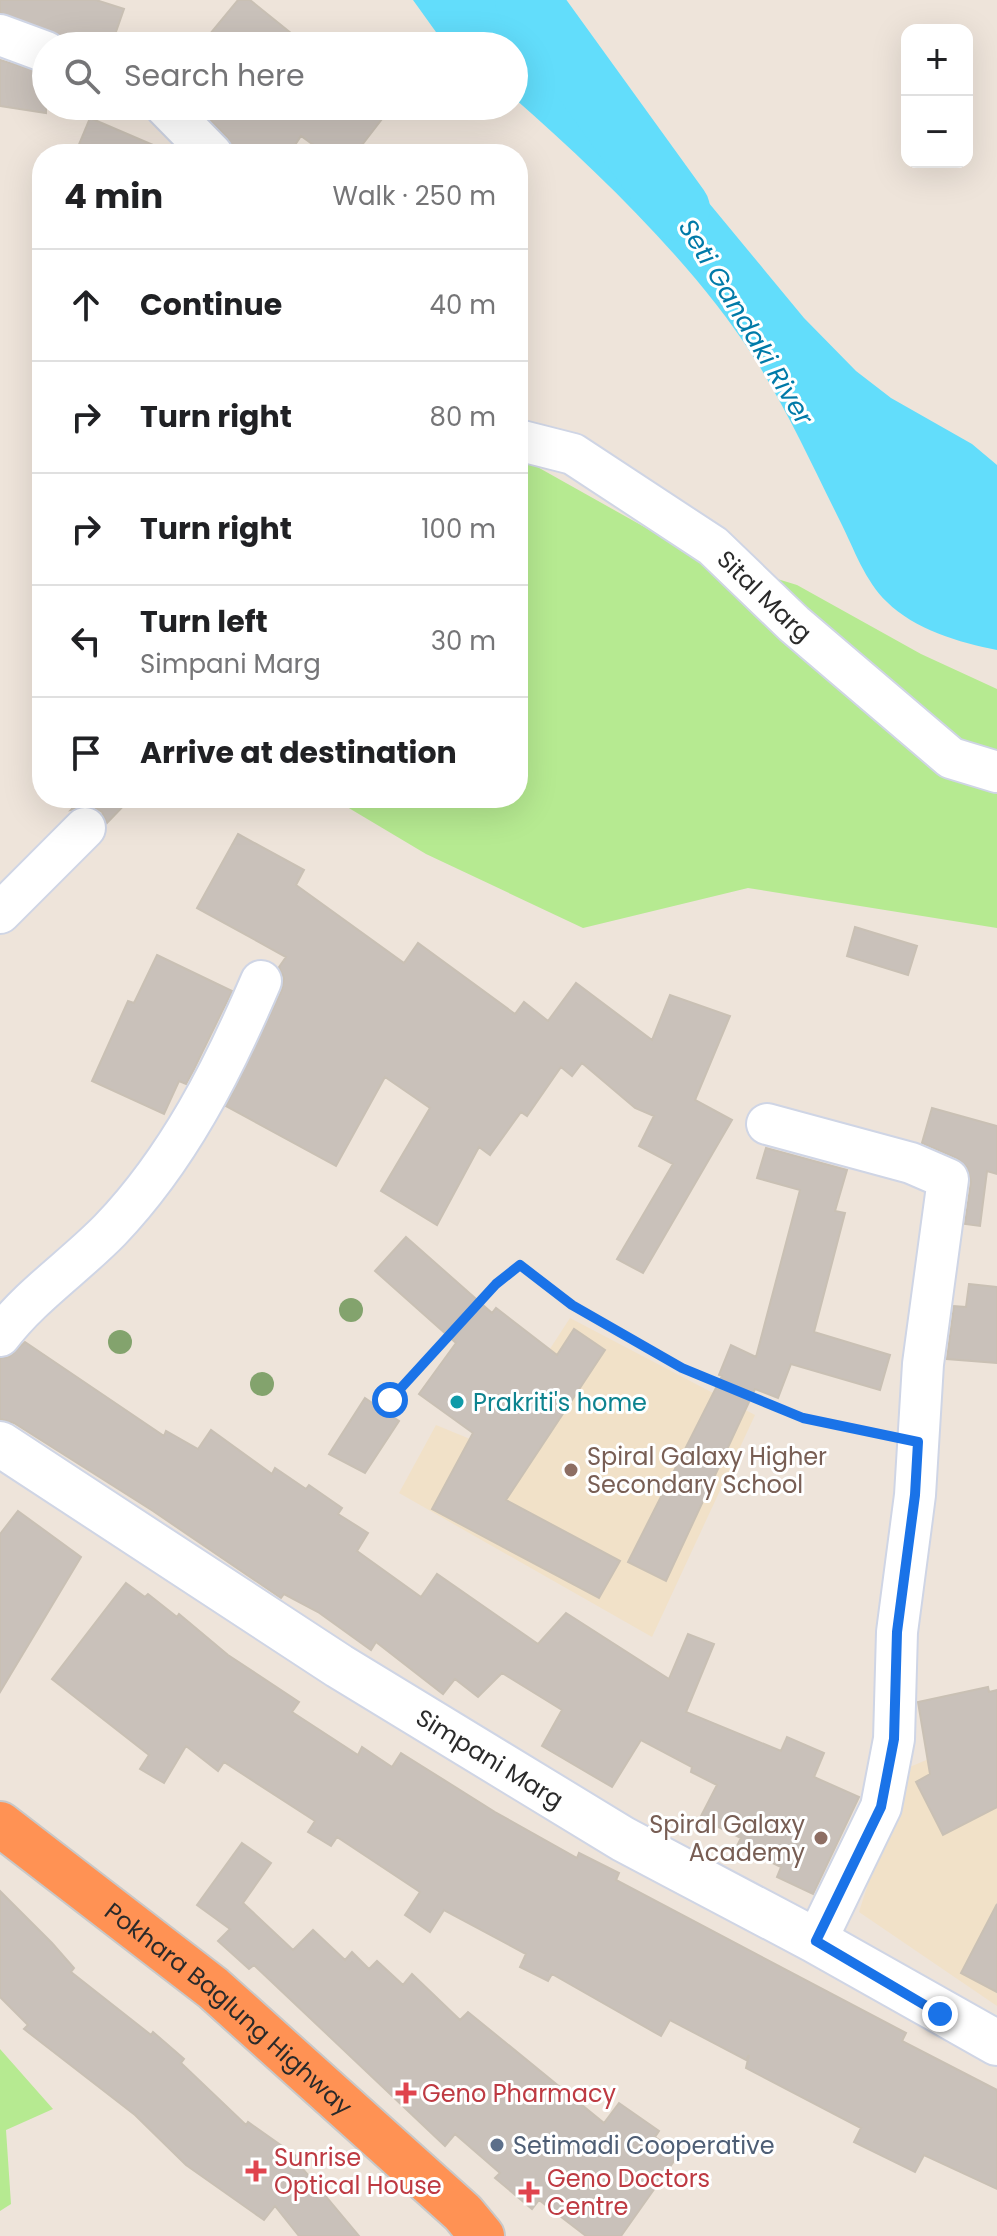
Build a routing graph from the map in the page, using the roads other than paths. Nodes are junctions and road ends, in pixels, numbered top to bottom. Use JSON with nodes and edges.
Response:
{"nodes":[{"id":1,"x":0,"y":35,"type":"edge"},
{"id":2,"x":32,"y":47,"type":"edge"},
{"id":3,"x":179,"y":120,"type":"edge"},
{"id":4,"x":202,"y":144,"type":"edge"},
{"id":5,"x":528,"y":443,"type":"edge"},
{"id":6,"x":997,"y":772,"type":"edge"},
{"id":7,"x":85,"y":828,"type":"dead end"},
{"id":8,"x":0,"y":913,"type":"edge"},
{"id":9,"x":261,"y":981,"type":"dead end"},
{"id":10,"x":767,"y":1124,"type":"dead end"},
{"id":11,"x":0,"y":1336,"type":"edge"},
{"id":12,"x":0,"y":1444,"type":"edge"},
{"id":13,"x":0,"y":1824,"type":"edge"},
{"id":14,"x":816,"y":1941,"type":"junction"},
{"id":15,"x":997,"y":2043,"type":"edge"},
{"id":16,"x":482,"y":2236,"type":"edge"}],
"edges":[{"from":1,"to":2,"type":"street"},
{"from":3,"to":4,"type":"street"},
{"from":5,"to":6,"type":"street","name":"Sital Marg"},
{"from":7,"to":8,"type":"street"},
{"from":9,"to":11,"type":"street"},
{"from":10,"to":14,"type":"street"},
{"from":12,"to":14,"type":"main road","name":"Simpani Marg"},
{"from":13,"to":16,"type":"highway","name":"Pokhara Baglung Highway"},
{"from":14,"to":15,"type":"main road","name":"Simpani Marg"}]}
